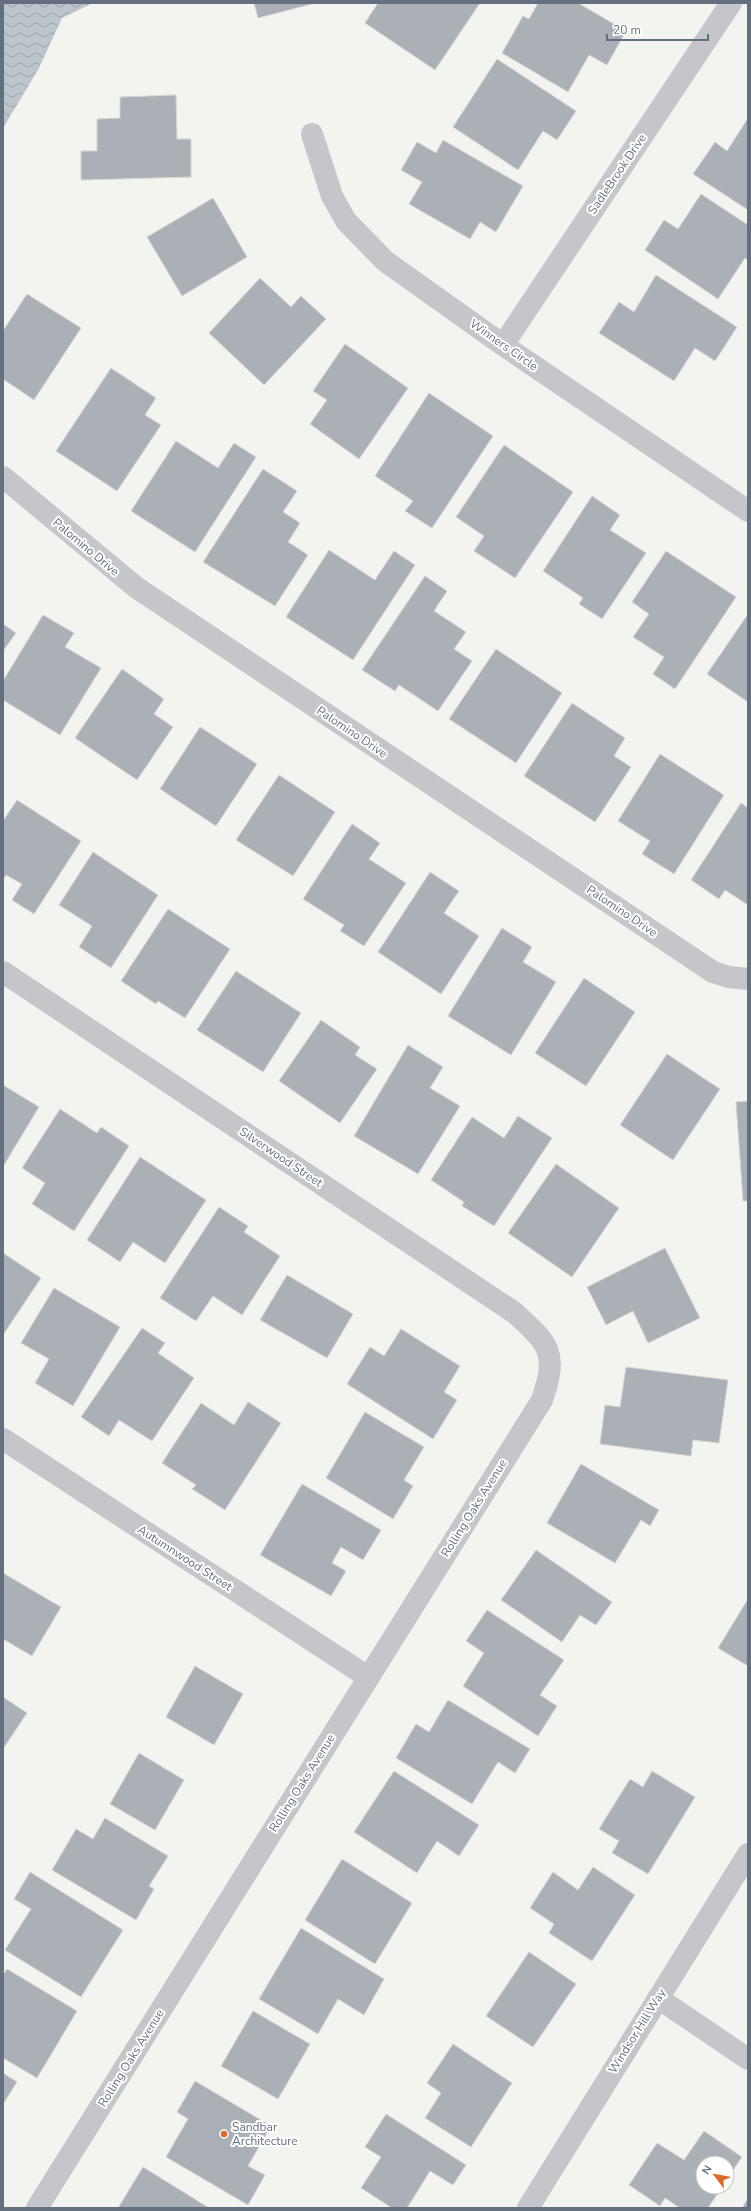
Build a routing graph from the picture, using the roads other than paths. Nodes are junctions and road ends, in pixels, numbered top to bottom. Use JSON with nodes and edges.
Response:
{"nodes":[{"id":1,"x":731,"y":3,"type":"edge"},
{"id":2,"x":312,"y":134,"type":"dead end"},
{"id":3,"x":503,"y":345,"type":"junction"},
{"id":4,"x":3,"y":477,"type":"edge"},
{"id":5,"x":748,"y":512,"type":"edge"},
{"id":6,"x":3,"y":972,"type":"edge"},
{"id":7,"x":748,"y":979,"type":"edge"},
{"id":8,"x":550,"y":1352,"type":"joint"},
{"id":9,"x":3,"y":1439,"type":"edge"},
{"id":10,"x":368,"y":1678,"type":"junction"},
{"id":11,"x":748,"y":1854,"type":"edge"},
{"id":12,"x":658,"y":1998,"type":"junction"},
{"id":13,"x":748,"y":2059,"type":"edge"},
{"id":14,"x":37,"y":2208,"type":"edge"},
{"id":15,"x":528,"y":2208,"type":"edge"}],
"edges":[{"from":1,"to":3,"type":"street","name":"SadleBrook Drive"},
{"from":2,"to":3,"type":"street","name":"Winners Circle"},
{"from":3,"to":5,"type":"street","name":"Winners Circle"},
{"from":4,"to":7,"type":"street","name":"Palomino Drive"},
{"from":6,"to":8,"type":"street","name":"Silverwood Street"},
{"from":8,"to":10,"type":"street","name":"Rolling Oaks Avenue"},
{"from":9,"to":10,"type":"street","name":"Autumnwood Street"},
{"from":10,"to":14,"type":"street","name":"Rolling Oaks Avenue"},
{"from":11,"to":12,"type":"street","name":"Windsor Hill Way"},
{"from":12,"to":13,"type":"street"},
{"from":12,"to":15,"type":"street","name":"Windsor Hill Way"}]}
